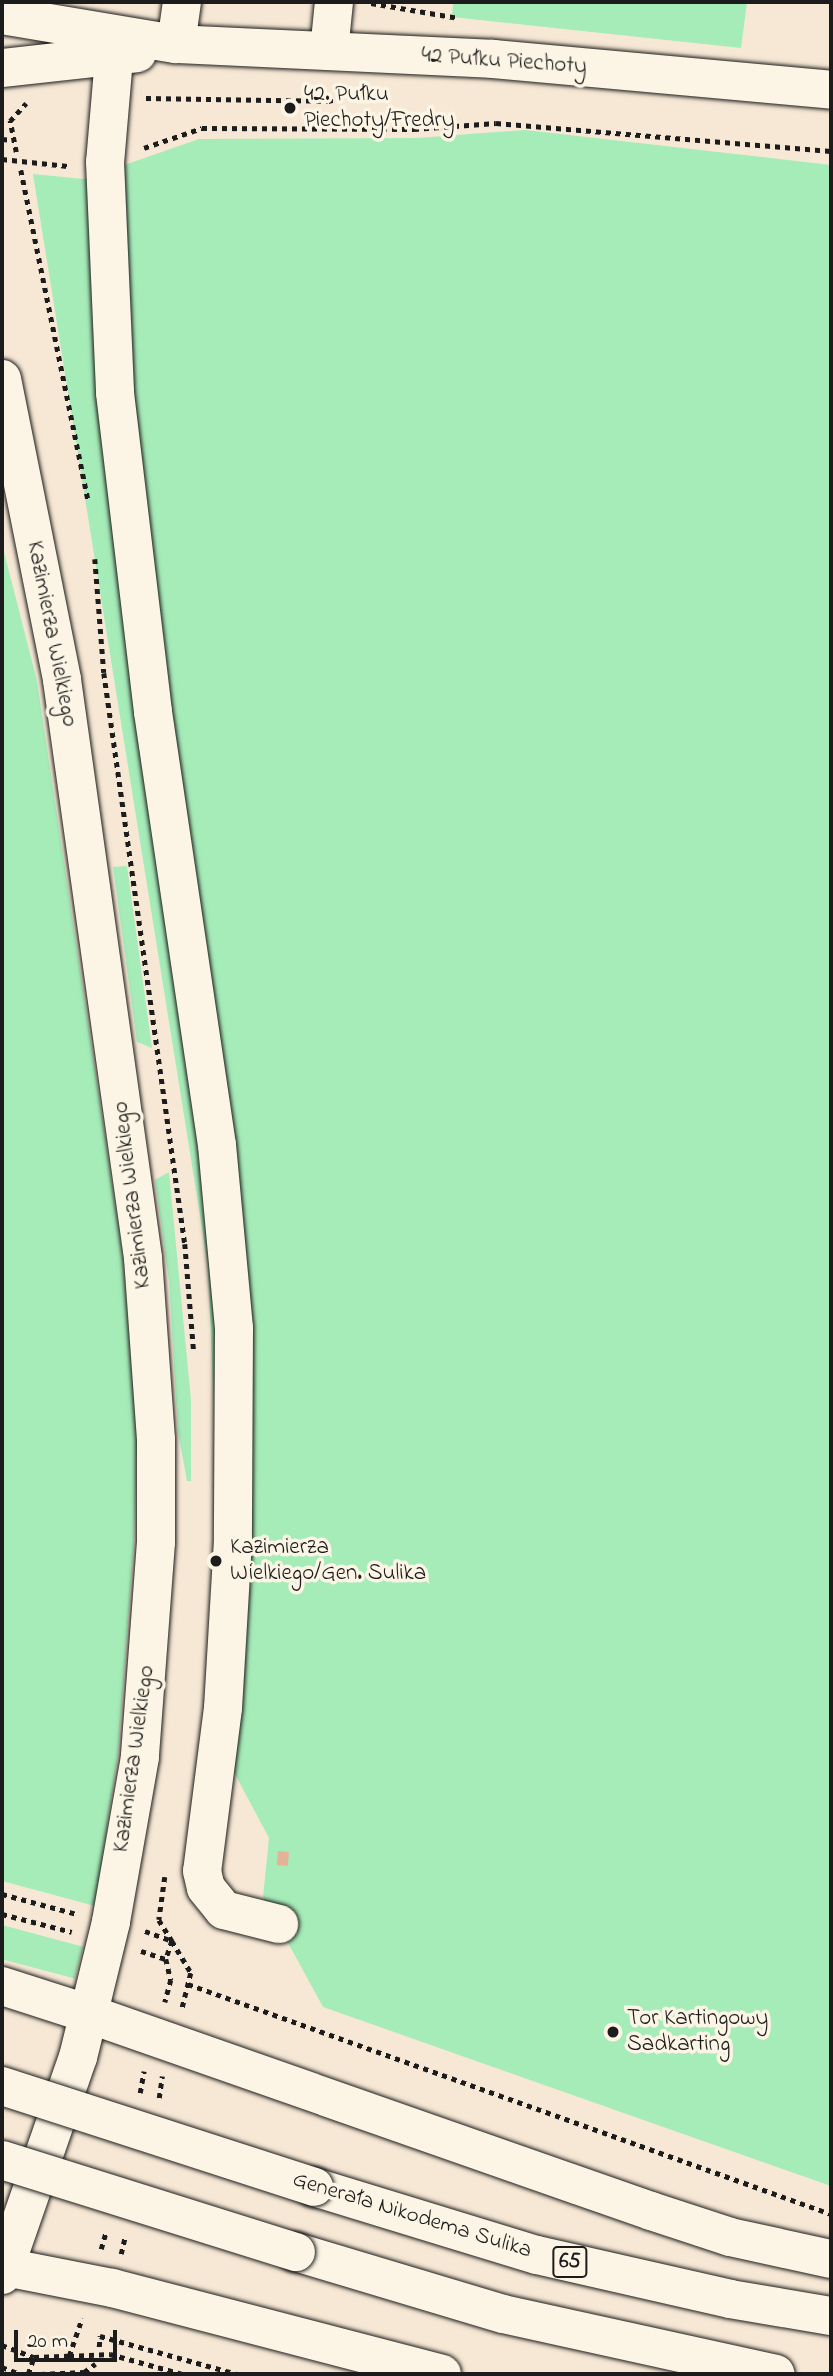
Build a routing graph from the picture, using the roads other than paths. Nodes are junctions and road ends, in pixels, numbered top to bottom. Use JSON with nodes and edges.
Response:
{"nodes":[{"id":1,"x":182,"y":2,"type":"edge"},
{"id":2,"x":334,"y":2,"type":"edge"},
{"id":3,"x":2,"y":15,"type":"edge"},
{"id":4,"x":176,"y":44,"type":"junction"},
{"id":5,"x":330,"y":51,"type":"junction"},
{"id":6,"x":114,"y":58,"type":"junction"},
{"id":7,"x":2,"y":68,"type":"edge"},
{"id":8,"x":831,"y":90,"type":"edge"},
{"id":9,"x":2,"y":379,"type":"edge"},
{"id":10,"x":279,"y":1924,"type":"dead end"},
{"id":11,"x":2,"y":1986,"type":"edge"},
{"id":12,"x":89,"y":2014,"type":"junction"},
{"id":13,"x":2,"y":2086,"type":"edge"},
{"id":14,"x":2,"y":2160,"type":"edge"},
{"id":15,"x":831,"y":2259,"type":"edge"},
{"id":16,"x":3,"y":2269,"type":"edge"},
{"id":17,"x":831,"y":2316,"type":"edge"},
{"id":18,"x":442,"y":2374,"type":"edge"},
{"id":19,"x":775,"y":2374,"type":"edge"}],
"edges":[{"from":1,"to":4,"type":"main road"},
{"from":2,"to":5,"type":"main road"},
{"from":3,"to":4,"type":"main road","name":"42 Pułku Piechoty"},
{"from":4,"to":5,"type":"main road","name":"42 Pułku Piechoty"},
{"from":4,"to":6,"type":"main road","name":"42 Pułku Piechoty"},
{"from":5,"to":8,"type":"main road","name":"42 Pułku Piechoty"},
{"from":6,"to":7,"type":"main road","name":"42 Pułku Piechoty"},
{"from":6,"to":10,"type":"main road"},
{"from":9,"to":12,"type":"main road","name":"Kazimierza Wielkiego"},
{"from":11,"to":12,"type":"main road"},
{"from":12,"to":15,"type":"main road"},
{"from":12,"to":16,"type":"main road","name":"Kazimierza Wielkiego"},
{"from":13,"to":17,"type":"main road","name":"Generała Nikodema Sulika","number":"65","bridge":true},
{"from":14,"to":19,"type":"main road","bridge":true},
{"from":16,"to":18,"type":"main road"}]}
